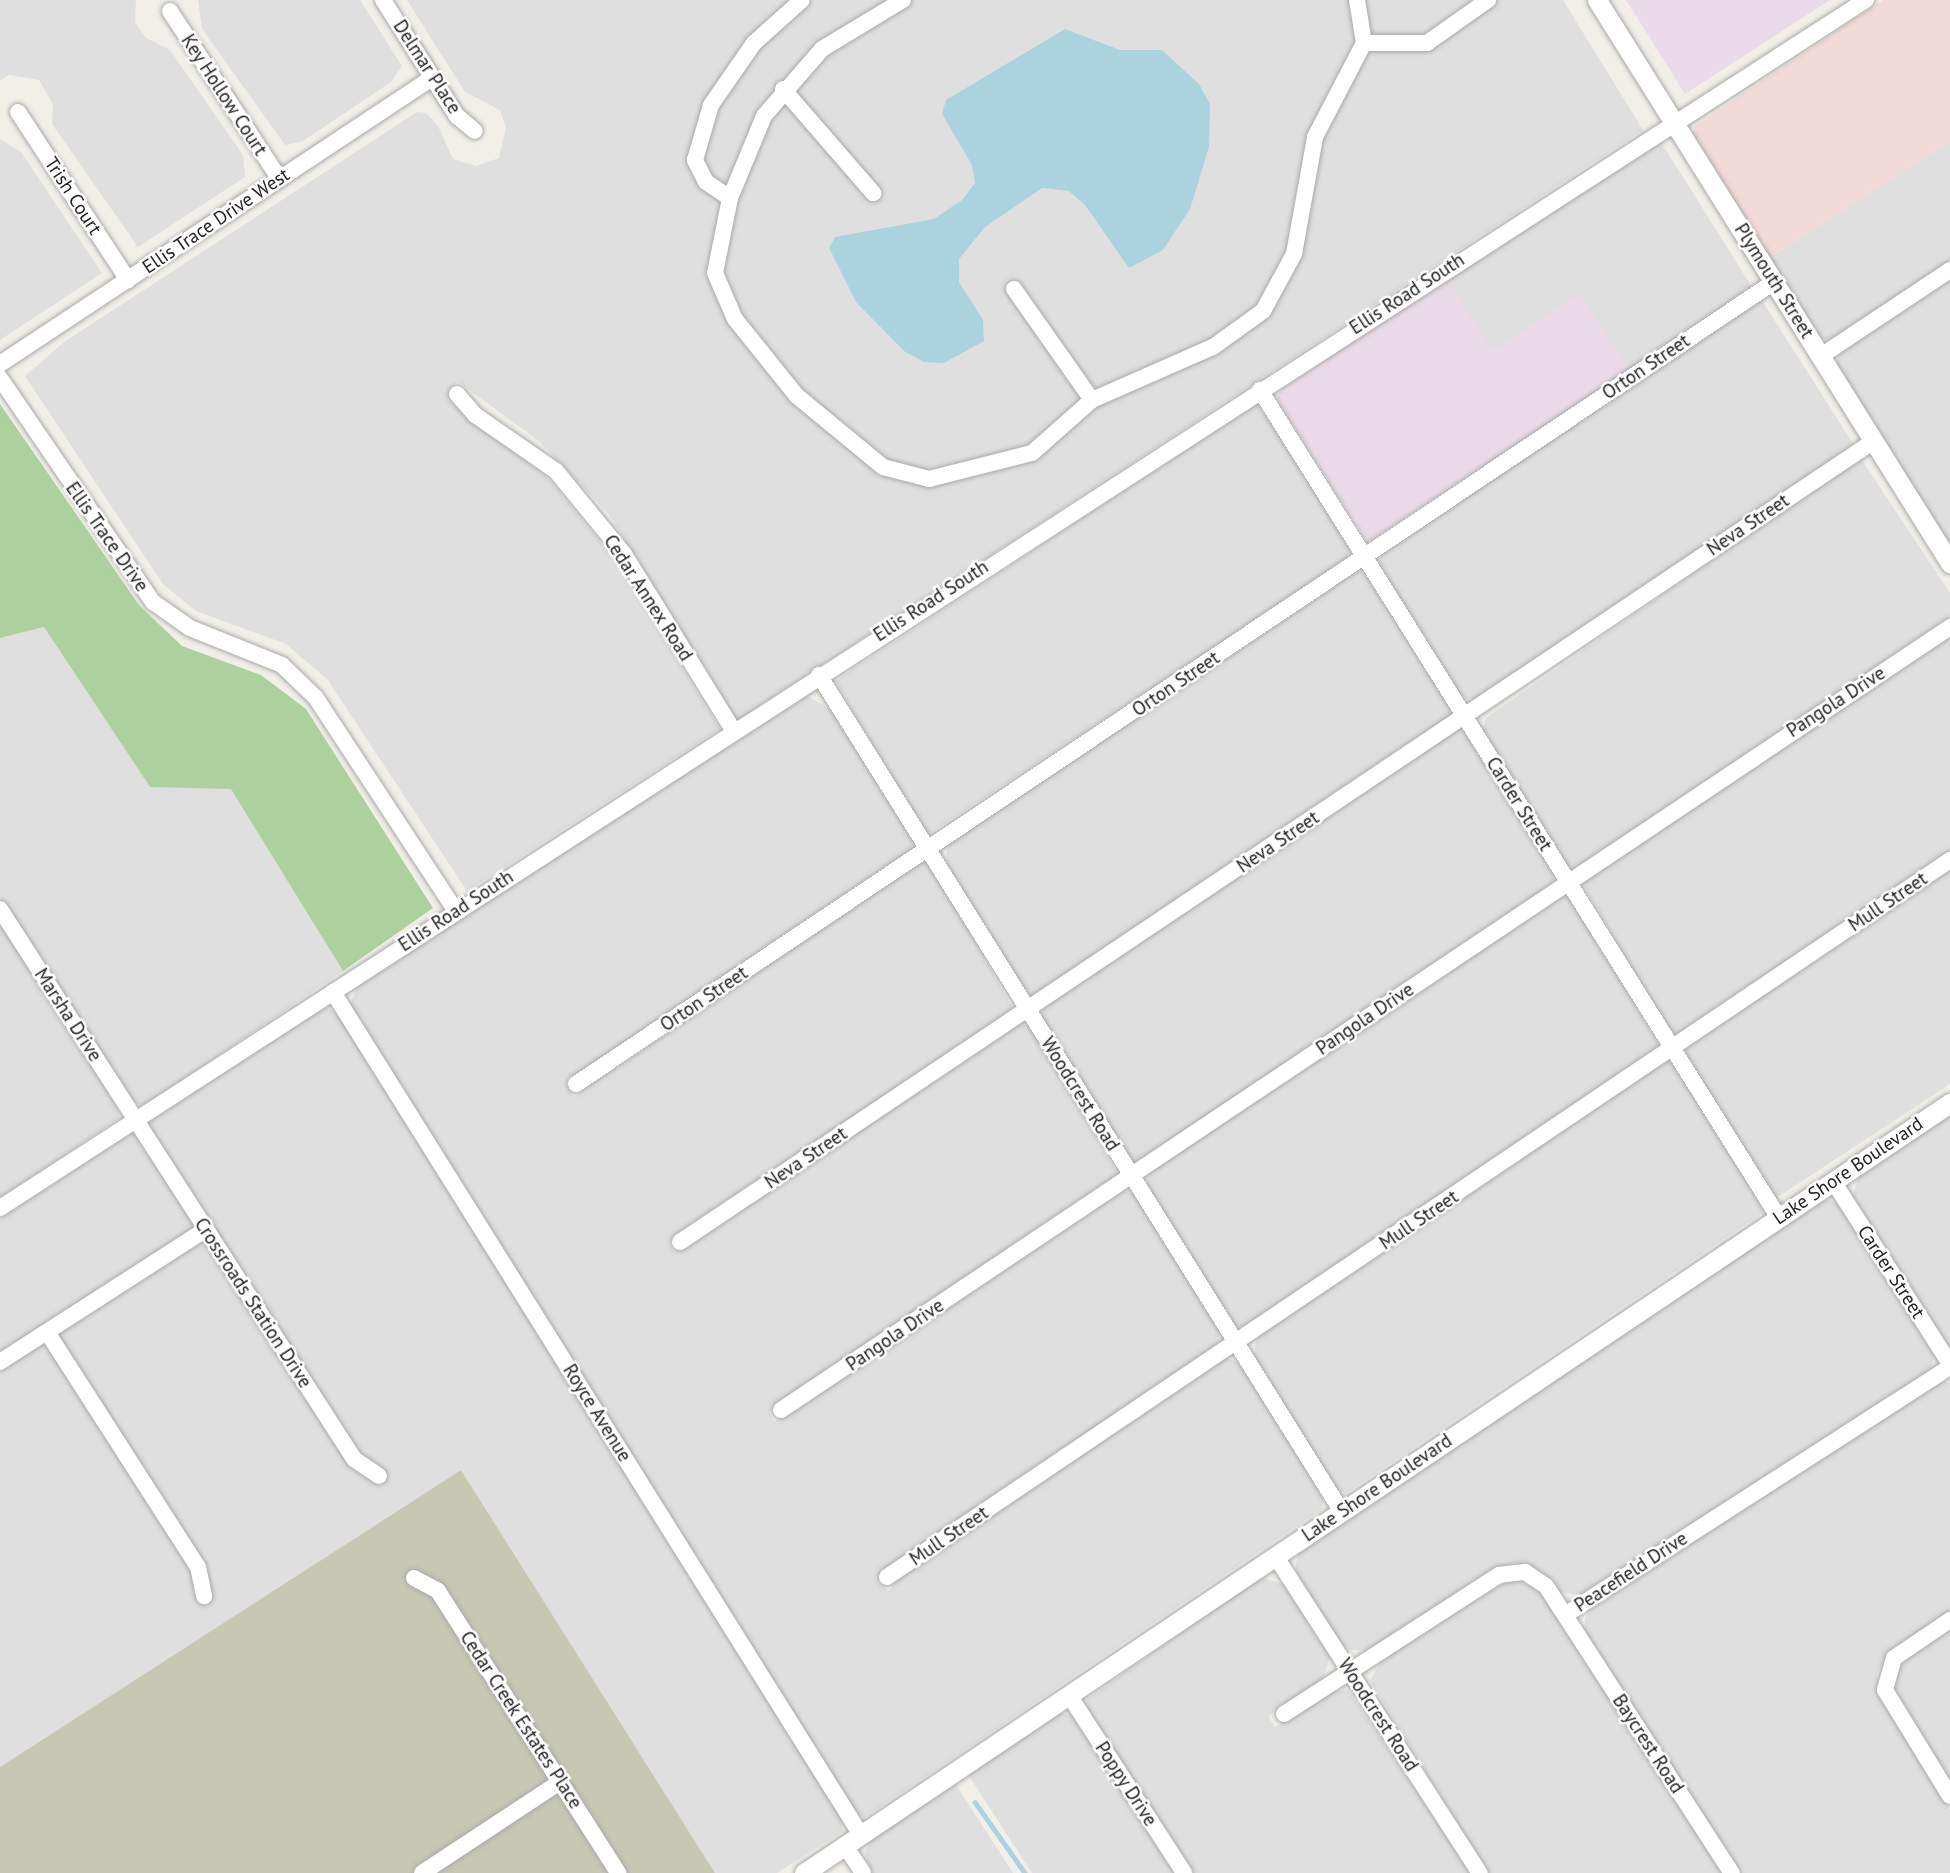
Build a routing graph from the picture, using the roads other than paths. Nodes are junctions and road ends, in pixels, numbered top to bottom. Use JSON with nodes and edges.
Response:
{"nodes":[{"id":1,"x":383,"y":0,"type":"edge"},
{"id":2,"x":802,"y":0,"type":"edge"},
{"id":3,"x":903,"y":0,"type":"edge"},
{"id":4,"x":1357,"y":0,"type":"edge"},
{"id":5,"x":1488,"y":0,"type":"edge"},
{"id":6,"x":1597,"y":0,"type":"edge"},
{"id":7,"x":1866,"y":0,"type":"edge"},
{"id":8,"x":170,"y":11,"type":"dead end"},
{"id":9,"x":1364,"y":43,"type":"junction"},
{"id":10,"x":432,"y":78,"type":"junction"},
{"id":11,"x":783,"y":89,"type":"junction"},
{"id":12,"x":18,"y":113,"type":"dead end"},
{"id":13,"x":1675,"y":123,"type":"junction"},
{"id":14,"x":475,"y":131,"type":"dead end"},
{"id":15,"x":279,"y":178,"type":"junction"},
{"id":16,"x":873,"y":193,"type":"dead end"},
{"id":17,"x":730,"y":198,"type":"junction"},
{"id":18,"x":1950,"y":270,"type":"edge"},
{"id":19,"x":128,"y":280,"type":"junction"},
{"id":20,"x":1774,"y":282,"type":"junction"},
{"id":21,"x":1014,"y":289,"type":"dead end"},
{"id":22,"x":1821,"y":356,"type":"junction"},
{"id":23,"x":0,"y":364,"type":"edge"},
{"id":24,"x":0,"y":378,"type":"edge"},
{"id":25,"x":1260,"y":390,"type":"junction"},
{"id":26,"x":457,"y":394,"type":"dead end"},
{"id":27,"x":1092,"y":400,"type":"junction"},
{"id":28,"x":1874,"y":441,"type":"junction"},
{"id":29,"x":1365,"y":557,"type":"junction"},
{"id":30,"x":1950,"y":563,"type":"edge"},
{"id":31,"x":1950,"y":627,"type":"edge"},
{"id":32,"x":819,"y":675,"type":"junction"},
{"id":33,"x":1465,"y":717,"type":"junction"},
{"id":34,"x":733,"y":730,"type":"junction"},
{"id":35,"x":928,"y":850,"type":"junction"},
{"id":36,"x":1950,"y":860,"type":"edge"},
{"id":37,"x":1568,"y":882,"type":"junction"},
{"id":38,"x":0,"y":909,"type":"edge"},
{"id":39,"x":456,"y":911,"type":"junction"},
{"id":40,"x":333,"y":992,"type":"junction"},
{"id":41,"x":1028,"y":1010,"type":"junction"},
{"id":42,"x":1673,"y":1048,"type":"junction"},
{"id":43,"x":576,"y":1084,"type":"dead end"},
{"id":44,"x":1950,"y":1102,"type":"edge"},
{"id":45,"x":137,"y":1121,"type":"junction"},
{"id":46,"x":1132,"y":1177,"type":"junction"},
{"id":47,"x":1833,"y":1181,"type":"junction"},
{"id":48,"x":0,"y":1208,"type":"edge"},
{"id":49,"x":1779,"y":1218,"type":"junction"},
{"id":50,"x":206,"y":1229,"type":"junction"},
{"id":51,"x":680,"y":1242,"type":"dead end"},
{"id":52,"x":47,"y":1332,"type":"junction"},
{"id":53,"x":1236,"y":1343,"type":"junction"},
{"id":54,"x":0,"y":1362,"type":"edge"},
{"id":55,"x":1950,"y":1365,"type":"edge"},
{"id":56,"x":781,"y":1410,"type":"dead end"},
{"id":57,"x":379,"y":1476,"type":"dead end"},
{"id":58,"x":1342,"y":1512,"type":"junction"},
{"id":59,"x":1276,"y":1557,"type":"junction"},
{"id":60,"x":887,"y":1577,"type":"dead end"},
{"id":61,"x":414,"y":1578,"type":"dead end"},
{"id":62,"x":204,"y":1596,"type":"dead end"},
{"id":63,"x":1564,"y":1615,"type":"junction"},
{"id":64,"x":1950,"y":1620,"type":"edge"},
{"id":65,"x":1350,"y":1671,"type":"junction"},
{"id":66,"x":1069,"y":1695,"type":"junction"},
{"id":67,"x":1284,"y":1714,"type":"dead end"},
{"id":68,"x":560,"y":1782,"type":"junction"},
{"id":69,"x":1950,"y":1796,"type":"edge"},
{"id":70,"x":853,"y":1840,"type":"junction"},
{"id":71,"x":422,"y":1873,"type":"edge"},
{"id":72,"x":618,"y":1873,"type":"edge"},
{"id":73,"x":804,"y":1873,"type":"edge"},
{"id":74,"x":863,"y":1873,"type":"edge"},
{"id":75,"x":1184,"y":1873,"type":"edge"},
{"id":76,"x":1480,"y":1873,"type":"edge"},
{"id":77,"x":1732,"y":1873,"type":"edge"}],
"edges":[{"from":1,"to":10,"type":"street","name":"Delmar Place"},
{"from":2,"to":17,"type":"street"},
{"from":3,"to":11,"type":"street"},
{"from":4,"to":9,"type":"street"},
{"from":5,"to":9,"type":"street"},
{"from":6,"to":13,"type":"street","name":"Plymouth Street"},
{"from":7,"to":13,"type":"street","name":"Ellis Road South"},
{"from":8,"to":15,"type":"street","name":"Key Hollow Court"},
{"from":9,"to":27,"type":"street"},
{"from":10,"to":14,"type":"street","name":"Delmar Place"},
{"from":10,"to":15,"type":"street","name":"Ellis Trace Drive West"},
{"from":11,"to":16,"type":"street"},
{"from":11,"to":17,"type":"street"},
{"from":12,"to":19,"type":"street","name":"Trish Court"},
{"from":13,"to":20,"type":"street","name":"Plymouth Street"},
{"from":13,"to":25,"type":"street","name":"Ellis Road South"},
{"from":15,"to":19,"type":"street","name":"Ellis Trace Drive West"},
{"from":17,"to":27,"type":"street"},
{"from":18,"to":22,"type":"street"},
{"from":19,"to":23,"type":"street","name":"Ellis Trace Drive West"},
{"from":20,"to":22,"type":"street","name":"Plymouth Street"},
{"from":20,"to":29,"type":"street","name":"Orton Street"},
{"from":21,"to":27,"type":"street"},
{"from":22,"to":28,"type":"street","name":"Plymouth Street"},
{"from":24,"to":39,"type":"street","name":"Ellis Trace Drive"},
{"from":25,"to":29,"type":"street","name":"Carder Street"},
{"from":25,"to":32,"type":"street","name":"Ellis Road South"},
{"from":26,"to":34,"type":"street","name":"Cedar Annex Road"},
{"from":28,"to":30,"type":"street","name":"Plymouth Street"},
{"from":28,"to":33,"type":"street","name":"Neva Street"},
{"from":29,"to":33,"type":"street","name":"Carder Street"},
{"from":29,"to":35,"type":"street","name":"Orton Street"},
{"from":31,"to":37,"type":"street","name":"Pangola Drive"},
{"from":32,"to":34,"type":"street","name":"Ellis Road South"},
{"from":32,"to":35,"type":"street","name":"Woodcrest Road"},
{"from":33,"to":37,"type":"street","name":"Carder Street"},
{"from":33,"to":41,"type":"street","name":"Neva Street"},
{"from":34,"to":39,"type":"street","name":"Ellis Road South"},
{"from":35,"to":41,"type":"street","name":"Woodcrest Road"},
{"from":35,"to":43,"type":"street","name":"Orton Street"},
{"from":36,"to":42,"type":"street","name":"Mull Street"},
{"from":37,"to":42,"type":"street","name":"Carder Street"},
{"from":37,"to":46,"type":"street","name":"Pangola Drive"},
{"from":38,"to":45,"type":"street","name":"Marsha Drive"},
{"from":39,"to":40,"type":"street","name":"Ellis Road South"},
{"from":40,"to":45,"type":"street","name":"Ellis Road South"},
{"from":40,"to":70,"type":"street","name":"Royce Avenue"},
{"from":41,"to":46,"type":"street","name":"Woodcrest Road"},
{"from":41,"to":51,"type":"street","name":"Neva Street"},
{"from":42,"to":49,"type":"street","name":"Carder Street"},
{"from":42,"to":53,"type":"street","name":"Mull Street"},
{"from":44,"to":47,"type":"street","name":"Lake Shore Boulevard"},
{"from":45,"to":48,"type":"street","name":"Ellis Road South"},
{"from":45,"to":50,"type":"street","name":"Crossroads Station Drive"},
{"from":46,"to":53,"type":"street","name":"Woodcrest Road"},
{"from":46,"to":56,"type":"street","name":"Pangola Drive"},
{"from":47,"to":49,"type":"street","name":"Lake Shore Boulevard"},
{"from":47,"to":55,"type":"street","name":"Carder Street"},
{"from":49,"to":58,"type":"street","name":"Lake Shore Boulevard"},
{"from":50,"to":52,"type":"street"},
{"from":50,"to":57,"type":"street","name":"Crossroads Station Drive"},
{"from":52,"to":54,"type":"street"},
{"from":52,"to":62,"type":"street"},
{"from":53,"to":58,"type":"street","name":"Woodcrest Road"},
{"from":53,"to":60,"type":"street","name":"Mull Street"},
{"from":55,"to":63,"type":"street","name":"Peacefield Drive"},
{"from":58,"to":59,"type":"street","name":"Lake Shore Boulevard"},
{"from":59,"to":65,"type":"street","name":"Woodcrest Road"},
{"from":59,"to":66,"type":"street","name":"Lake Shore Boulevard"},
{"from":61,"to":68,"type":"street","name":"Cedar Creek Estates Place"},
{"from":63,"to":65,"type":"street","name":"Peacefield Drive"},
{"from":63,"to":77,"type":"street","name":"Baycrest Road"},
{"from":64,"to":69,"type":"street"},
{"from":65,"to":67,"type":"street","name":"Peacefield Drive"},
{"from":65,"to":76,"type":"street","name":"Woodcrest Road"},
{"from":66,"to":70,"type":"street","name":"Lake Shore Boulevard"},
{"from":66,"to":75,"type":"street","name":"Poppy Drive"},
{"from":68,"to":71,"type":"street"},
{"from":68,"to":72,"type":"street","name":"Cedar Creek Estates Place"},
{"from":70,"to":73,"type":"street","name":"Lake Shore Boulevard"},
{"from":70,"to":74,"type":"street","name":"Royce Avenue"}]}
